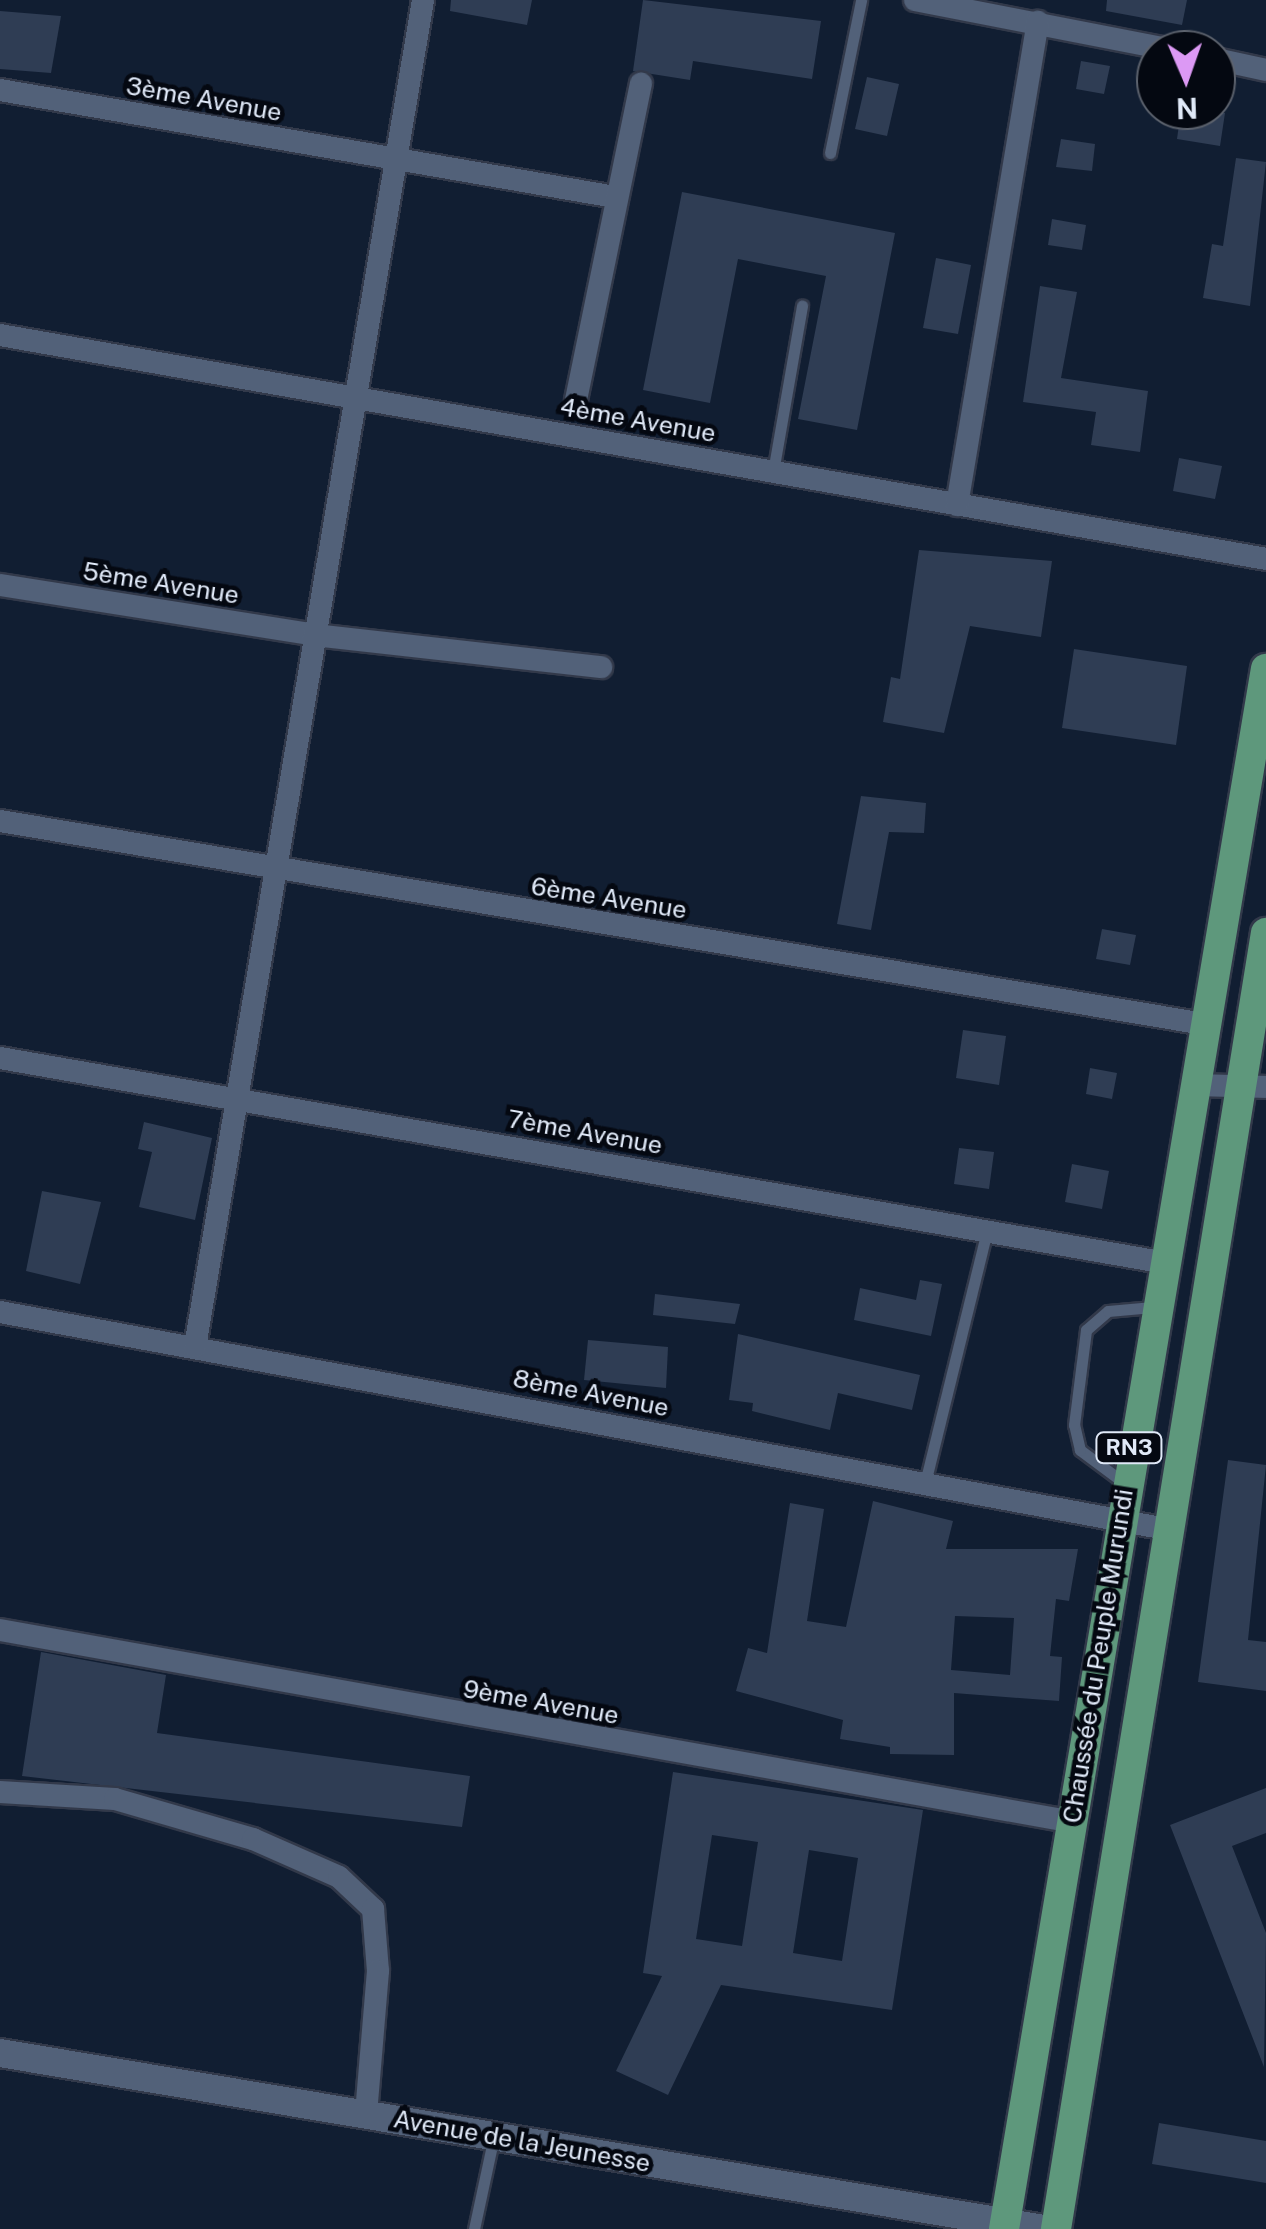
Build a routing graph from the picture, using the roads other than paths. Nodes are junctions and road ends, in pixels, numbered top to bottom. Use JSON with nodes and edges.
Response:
{"nodes":[{"id":1,"x":423,"y":0,"type":"edge"},
{"id":2,"x":861,"y":0,"type":"edge"},
{"id":3,"x":915,"y":0,"type":"edge"},
{"id":4,"x":1038,"y":22,"type":"junction"},
{"id":5,"x":1136,"y":42,"type":"edge"},
{"id":6,"x":1236,"y":63,"type":"edge"},
{"id":7,"x":1266,"y":70,"type":"edge"},
{"id":8,"x":641,"y":84,"type":"dead end"},
{"id":9,"x":0,"y":90,"type":"edge"},
{"id":10,"x":830,"y":153,"type":"dead end"},
{"id":11,"x":398,"y":162,"type":"junction"},
{"id":12,"x":615,"y":196,"type":"junction"},
{"id":13,"x":802,"y":305,"type":"dead end"},
{"id":14,"x":0,"y":335,"type":"edge"},
{"id":15,"x":354,"y":398,"type":"junction"},
{"id":16,"x":576,"y":400,"type":"dead end"},
{"id":17,"x":773,"y":472,"type":"junction"},
{"id":18,"x":958,"y":505,"type":"junction"},
{"id":19,"x":1266,"y":559,"type":"edge"},
{"id":20,"x":0,"y":584,"type":"edge"},
{"id":21,"x":314,"y":635,"type":"junction"},
{"id":22,"x":601,"y":667,"type":"dead end"},
{"id":23,"x":1266,"y":669,"type":"edge"},
{"id":24,"x":0,"y":822,"type":"edge"},
{"id":25,"x":280,"y":871,"type":"junction"},
{"id":26,"x":1266,"y":933,"type":"edge"},
{"id":27,"x":1210,"y":1025,"type":"junction"},
{"id":28,"x":0,"y":1058,"type":"edge"},
{"id":29,"x":1198,"y":1085,"type":"junction"},
{"id":30,"x":1253,"y":1088,"type":"edge"},
{"id":31,"x":238,"y":1098,"type":"junction"},
{"id":32,"x":987,"y":1232,"type":"junction"},
{"id":33,"x":1161,"y":1262,"type":"junction"},
{"id":34,"x":1153,"y":1307,"type":"junction"},
{"id":35,"x":0,"y":1312,"type":"edge"},
{"id":36,"x":195,"y":1346,"type":"junction"},
{"id":37,"x":1124,"y":1482,"type":"junction"},
{"id":38,"x":925,"y":1484,"type":"junction"},
{"id":39,"x":1117,"y":1519,"type":"junction"},
{"id":40,"x":1172,"y":1530,"type":"junction"},
{"id":41,"x":0,"y":1630,"type":"edge"},
{"id":42,"x":0,"y":1792,"type":"edge"},
{"id":43,"x":1073,"y":1822,"type":"junction"},
{"id":44,"x":1,"y":2058,"type":"edge"},
{"id":45,"x":366,"y":2115,"type":"junction"},
{"id":46,"x":494,"y":2136,"type":"junction"},
{"id":47,"x":1005,"y":2226,"type":"edge"},
{"id":48,"x":474,"y":2229,"type":"edge"},
{"id":49,"x":1044,"y":2229,"type":"edge"},
{"id":50,"x":1056,"y":2229,"type":"edge"}],
"edges":[{"from":1,"to":11,"type":"street"},
{"from":2,"to":10,"type":"lane"},
{"from":3,"to":4,"type":"street"},
{"from":4,"to":5,"type":"street"},
{"from":4,"to":18,"type":"street"},
{"from":6,"to":7,"type":"street"},
{"from":8,"to":12,"type":"street"},
{"from":9,"to":11,"type":"street","name":"3ème Avenue"},
{"from":11,"to":12,"type":"street","name":"3ème Avenue"},
{"from":11,"to":15,"type":"street"},
{"from":12,"to":16,"type":"street"},
{"from":13,"to":17,"type":"lane"},
{"from":14,"to":15,"type":"street","name":"4ème Avenue"},
{"from":15,"to":17,"type":"street","name":"4ème Avenue"},
{"from":15,"to":21,"type":"street"},
{"from":17,"to":18,"type":"street","name":"4ème Avenue"},
{"from":18,"to":19,"type":"street","name":"4ème Avenue"},
{"from":20,"to":21,"type":"street","name":"5ème Avenue"},
{"from":21,"to":22,"type":"street","name":"5ème Avenue"},
{"from":21,"to":25,"type":"street"},
{"from":23,"to":27,"type":"highway","name":"Chaussée du Peuple Murundi","number":"RN3"},
{"from":24,"to":25,"type":"street","name":"6ème Avenue"},
{"from":25,"to":27,"type":"street","name":"6ème Avenue"},
{"from":25,"to":31,"type":"street"},
{"from":26,"to":30,"type":"highway","name":"Chaussée du Peuple Murundi","number":"RN3"},
{"from":27,"to":29,"type":"highway","name":"Chaussée du Peuple Murundi","number":"RN3"},
{"from":28,"to":31,"type":"street","name":"7ème Avenue"},
{"from":29,"to":30,"type":"street"},
{"from":29,"to":33,"type":"highway","name":"Chaussée du Peuple Murundi","number":"RN3"},
{"from":30,"to":40,"type":"highway","name":"Chaussée du Peuple Murundi","number":"RN3"},
{"from":31,"to":32,"type":"street","name":"7ème Avenue"},
{"from":31,"to":36,"type":"street"},
{"from":32,"to":33,"type":"street","name":"7ème Avenue"},
{"from":32,"to":38,"type":"lane"},
{"from":33,"to":34,"type":"highway","name":"Chaussée du Peuple Murundi","number":"RN3"},
{"from":34,"to":37,"type":"highway","name":"Chaussée du Peuple Murundi","number":"RN3"},
{"from":34,"to":37,"type":"lane"},
{"from":35,"to":36,"type":"street","name":"8ème Avenue"},
{"from":36,"to":38,"type":"street","name":"8ème Avenue"},
{"from":37,"to":39,"type":"highway","name":"Chaussée du Peuple Murundi","number":"RN3"},
{"from":38,"to":39,"type":"street","name":"8ème Avenue"},
{"from":39,"to":40,"type":"street","name":"8ème Avenue"},
{"from":39,"to":43,"type":"highway","name":"Chaussée du Peuple Murundi","number":"RN3"},
{"from":40,"to":50,"type":"highway","name":"Chaussée du Peuple Murundi","number":"RN3"},
{"from":41,"to":43,"type":"street","name":"9ème Avenue"},
{"from":42,"to":45,"type":"street"},
{"from":43,"to":47,"type":"highway","name":"Chaussée du Peuple Murundi","number":"RN3"},
{"from":44,"to":45,"type":"street","name":"Avenue de la Jeunesse"},
{"from":45,"to":46,"type":"street","name":"Avenue de la Jeunesse"},
{"from":46,"to":47,"type":"street","name":"Avenue de la Jeunesse"},
{"from":46,"to":48,"type":"lane"},
{"from":47,"to":49,"type":"street","name":"Avenue de la Jeunesse"}]}
